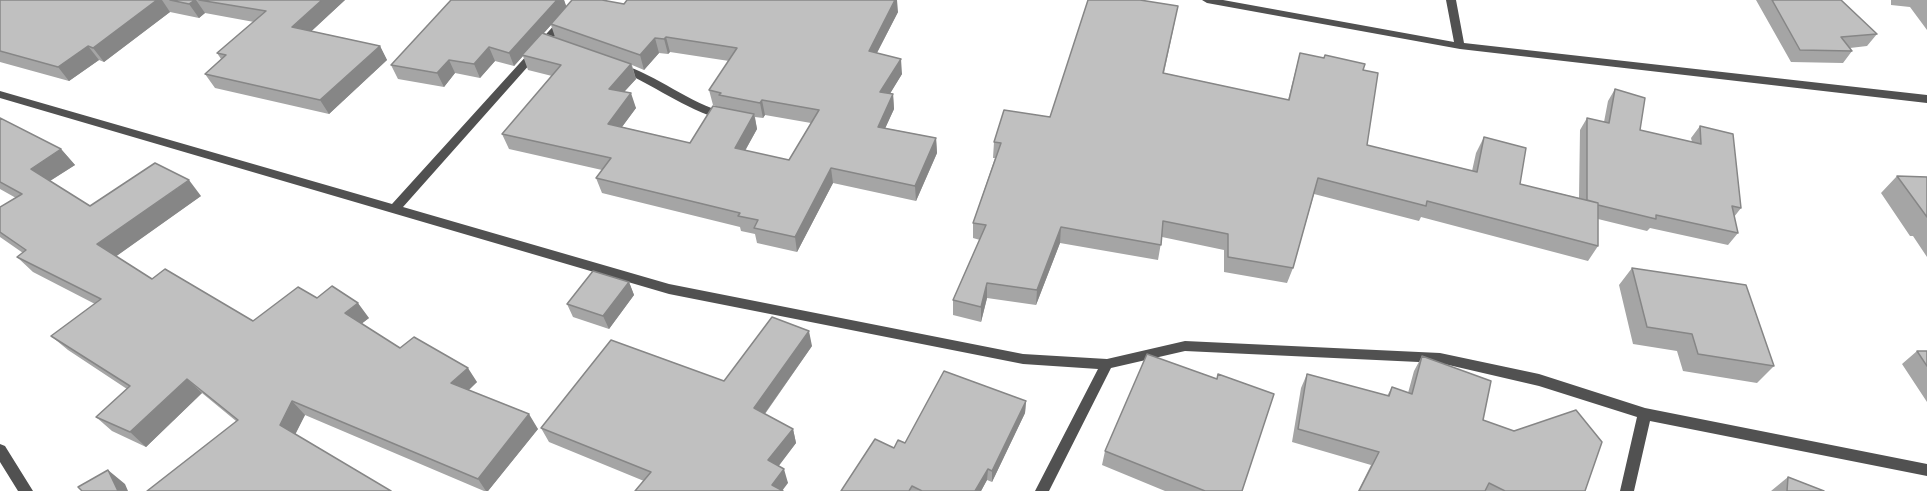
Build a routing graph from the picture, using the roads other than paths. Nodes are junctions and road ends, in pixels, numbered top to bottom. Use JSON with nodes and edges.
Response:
{"nodes":[{"id":1,"x":582,"y":0,"type":"edge"},
{"id":2,"x":1207,"y":0,"type":"edge"},
{"id":3,"x":1451,"y":0,"type":"edge"},
{"id":4,"x":1460,"y":46,"type":"junction"},
{"id":5,"x":607,"y":62,"type":"edge"},
{"id":6,"x":0,"y":94,"type":"edge"},
{"id":7,"x":1927,"y":99,"type":"edge"},
{"id":8,"x":738,"y":119,"type":"edge"},
{"id":9,"x":395,"y":208,"type":"junction"},
{"id":10,"x":1107,"y":364,"type":"junction"},
{"id":11,"x":1645,"y":414,"type":"junction"},
{"id":12,"x":0,"y":450,"type":"edge"},
{"id":13,"x":1927,"y":470,"type":"edge"},
{"id":14,"x":26,"y":491,"type":"edge"},
{"id":15,"x":1042,"y":491,"type":"edge"},
{"id":16,"x":1627,"y":491,"type":"edge"}],
"edges":[{"from":1,"to":9,"type":"street"},
{"from":2,"to":4,"type":"street"},
{"from":3,"to":4,"type":"street"},
{"from":4,"to":7,"type":"street"},
{"from":5,"to":8,"type":"street"},
{"from":6,"to":9,"type":"street"},
{"from":9,"to":10,"type":"street"},
{"from":10,"to":11,"type":"street"},
{"from":10,"to":15,"type":"street"},
{"from":11,"to":13,"type":"street"},
{"from":11,"to":16,"type":"street"},
{"from":12,"to":14,"type":"street"}]}
